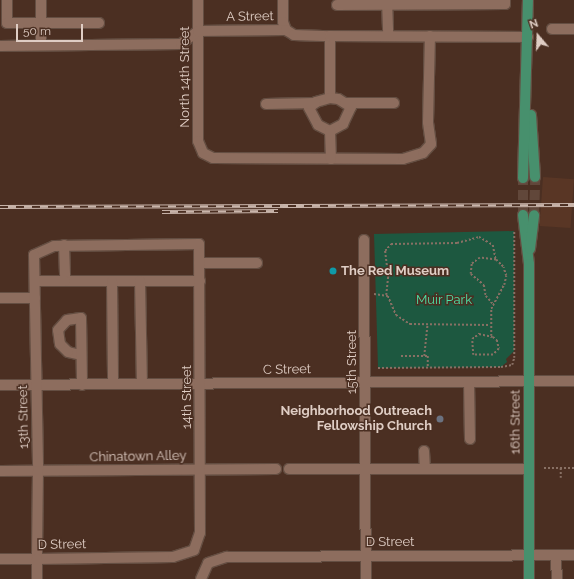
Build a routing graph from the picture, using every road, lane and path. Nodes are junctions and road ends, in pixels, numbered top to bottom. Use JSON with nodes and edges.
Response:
{"nodes":[{"id":1,"x":7,"y":0,"type":"edge"},
{"id":2,"x":41,"y":0,"type":"edge"},
{"id":3,"x":198,"y":0,"type":"edge"},
{"id":4,"x":283,"y":0,"type":"edge"},
{"id":5,"x":506,"y":0,"type":"edge"},
{"id":6,"x":528,"y":0,"type":"edge"},
{"id":7,"x":387,"y":3,"type":"edge"},
{"id":8,"x":337,"y":5,"type":"dead end"},
{"id":9,"x":41,"y":22,"type":"junction"},
{"id":10,"x":3,"y":23,"type":"edge"},
{"id":11,"x":99,"y":23,"type":"dead end"},
{"id":12,"x":552,"y":29,"type":"dead end"},
{"id":13,"x":574,"y":29,"type":"edge"},
{"id":14,"x":286,"y":30,"type":"junction"},
{"id":15,"x":198,"y":31,"type":"junction"},
{"id":16,"x":330,"y":36,"type":"junction"},
{"id":17,"x":388,"y":36,"type":"junction"},
{"id":18,"x":430,"y":36,"type":"junction"},
{"id":19,"x":528,"y":36,"type":"junction"},
{"id":20,"x":41,"y":45,"type":"junction"},
{"id":21,"x":0,"y":46,"type":"edge"},
{"id":22,"x":528,"y":57,"type":"junction"},
{"id":23,"x":330,"y":98,"type":"junction"},
{"id":24,"x":315,"y":103,"type":"junction"},
{"id":25,"x":346,"y":103,"type":"junction"},
{"id":26,"x":394,"y":103,"type":"dead end"},
{"id":27,"x":266,"y":104,"type":"dead end"},
{"id":28,"x":330,"y":131,"type":"junction"},
{"id":29,"x":331,"y":159,"type":"junction"},
{"id":30,"x":534,"y":177,"type":"tunnel mouth"},
{"id":31,"x":523,"y":178,"type":"tunnel mouth"},
{"id":32,"x":522,"y":215,"type":"tunnel mouth"},
{"id":33,"x":534,"y":215,"type":"tunnel mouth"},
{"id":34,"x":514,"y":232,"type":"dead end"},
{"id":35,"x":364,"y":240,"type":"dead end"},
{"id":36,"x":64,"y":245,"type":"junction"},
{"id":37,"x":496,"y":260,"type":"junction"},
{"id":38,"x":257,"y":263,"type":"dead end"},
{"id":39,"x":199,"y":264,"type":"junction"},
{"id":40,"x":529,"y":264,"type":"junction"},
{"id":41,"x":35,"y":281,"type":"junction"},
{"id":42,"x":65,"y":281,"type":"junction"},
{"id":43,"x":112,"y":281,"type":"junction"},
{"id":44,"x":140,"y":281,"type":"junction"},
{"id":45,"x":200,"y":281,"type":"junction"},
{"id":46,"x":364,"y":294,"type":"junction"},
{"id":47,"x":386,"y":295,"type":"junction"},
{"id":48,"x":0,"y":298,"type":"edge"},
{"id":49,"x":35,"y":298,"type":"junction"},
{"id":50,"x":493,"y":304,"type":"junction"},
{"id":51,"x":427,"y":325,"type":"junction"},
{"id":52,"x":490,"y":325,"type":"junction"},
{"id":53,"x":491,"y":336,"type":"junction"},
{"id":54,"x":82,"y":355,"type":"dead end"},
{"id":55,"x":401,"y":356,"type":"dead end"},
{"id":56,"x":424,"y":356,"type":"junction"},
{"id":57,"x":378,"y":368,"type":"dead end"},
{"id":58,"x":428,"y":368,"type":"junction"},
{"id":59,"x":529,"y":381,"type":"junction"},
{"id":60,"x":574,"y":381,"type":"edge"},
{"id":61,"x":469,"y":382,"type":"junction"},
{"id":62,"x":364,"y":383,"type":"junction"},
{"id":63,"x":113,"y":384,"type":"junction"},
{"id":64,"x":142,"y":384,"type":"junction"},
{"id":65,"x":200,"y":384,"type":"junction"},
{"id":66,"x":0,"y":385,"type":"edge"},
{"id":67,"x":36,"y":385,"type":"junction"},
{"id":68,"x":82,"y":385,"type":"junction"},
{"id":69,"x":470,"y":439,"type":"dead end"},
{"id":70,"x":424,"y":451,"type":"dead end"},
{"id":71,"x":544,"y":468,"type":"dead end"},
{"id":72,"x":561,"y":468,"type":"junction"},
{"id":73,"x":574,"y":468,"type":"edge"},
{"id":74,"x":276,"y":469,"type":"dead end"},
{"id":75,"x":289,"y":469,"type":"dead end"},
{"id":76,"x":365,"y":469,"type":"junction"},
{"id":77,"x":424,"y":469,"type":"junction"},
{"id":78,"x":529,"y":469,"type":"junction"},
{"id":79,"x":200,"y":470,"type":"junction"},
{"id":80,"x":0,"y":471,"type":"edge"},
{"id":81,"x":38,"y":471,"type":"junction"},
{"id":82,"x":561,"y":478,"type":"dead end"},
{"id":83,"x":194,"y":550,"type":"joint"},
{"id":84,"x":530,"y":555,"type":"junction"},
{"id":85,"x":556,"y":555,"type":"junction"},
{"id":86,"x":574,"y":555,"type":"edge"},
{"id":87,"x":366,"y":556,"type":"junction"},
{"id":88,"x":0,"y":559,"type":"edge"},
{"id":89,"x":37,"y":559,"type":"junction"},
{"id":90,"x":38,"y":579,"type":"edge"},
{"id":91,"x":201,"y":579,"type":"edge"},
{"id":92,"x":366,"y":579,"type":"edge"},
{"id":93,"x":529,"y":579,"type":"edge"},
{"id":94,"x":557,"y":579,"type":"edge"}],
"edges":[{"from":1,"to":10,"type":"street"},
{"from":2,"to":9,"type":"street"},
{"from":3,"to":15,"type":"street","name":"North 14th Street"},
{"from":4,"to":14,"type":"street"},
{"from":5,"to":7,"type":"street"},
{"from":6,"to":19,"type":"main road"},
{"from":7,"to":8,"type":"street"},
{"from":7,"to":17,"type":"street"},
{"from":9,"to":10,"type":"street"},
{"from":9,"to":11,"type":"street"},
{"from":9,"to":20,"type":"street"},
{"from":12,"to":13,"type":"street"},
{"from":14,"to":15,"type":"street","name":"A Street"},
{"from":14,"to":16,"type":"street","name":"A Street"},
{"from":15,"to":20,"type":"street"},
{"from":15,"to":29,"type":"street","name":"North 14th Street"},
{"from":16,"to":17,"type":"street","name":"A Street"},
{"from":16,"to":23,"type":"street"},
{"from":17,"to":18,"type":"street","name":"A Street"},
{"from":18,"to":19,"type":"street","name":"A Street"},
{"from":18,"to":29,"type":"street"},
{"from":19,"to":22,"type":"main road"},
{"from":20,"to":21,"type":"street"},
{"from":22,"to":30,"type":"main road"},
{"from":22,"to":31,"type":"main road"},
{"from":23,"to":24,"type":"street"},
{"from":23,"to":25,"type":"street"},
{"from":24,"to":27,"type":"street"},
{"from":24,"to":28,"type":"street"},
{"from":25,"to":26,"type":"street"},
{"from":25,"to":28,"type":"street"},
{"from":28,"to":29,"type":"street"},
{"from":32,"to":40,"type":"main road","name":"16th Street"},
{"from":33,"to":40,"type":"main road","name":"16th Street"},
{"from":34,"to":58,"type":"path"},
{"from":35,"to":46,"type":"street","name":"15th Street"},
{"from":36,"to":39,"type":"street","name":"14th Street"},
{"from":36,"to":41,"type":"street","name":"13th Street"},
{"from":36,"to":42,"type":"street"},
{"from":37,"to":47,"type":"path"},
{"from":37,"to":50,"type":"path"},
{"from":37,"to":50,"type":"path"},
{"from":38,"to":39,"type":"street"},
{"from":39,"to":45,"type":"street","name":"14th Street"},
{"from":40,"to":59,"type":"main road","name":"16th Street"},
{"from":41,"to":42,"type":"street"},
{"from":41,"to":49,"type":"street","name":"13th Street"},
{"from":42,"to":43,"type":"street"},
{"from":43,"to":44,"type":"street"},
{"from":43,"to":63,"type":"street"},
{"from":44,"to":45,"type":"street"},
{"from":44,"to":64,"type":"street"},
{"from":45,"to":65,"type":"street","name":"14th Street"},
{"from":46,"to":47,"type":"path"},
{"from":46,"to":62,"type":"street","name":"15th Street"},
{"from":47,"to":51,"type":"path"},
{"from":48,"to":49,"type":"street"},
{"from":49,"to":67,"type":"street","name":"13th Street"},
{"from":50,"to":52,"type":"path"},
{"from":51,"to":52,"type":"path"},
{"from":51,"to":56,"type":"path"},
{"from":52,"to":53,"type":"path"},
{"from":53,"to":53,"type":"path"},
{"from":54,"to":68,"type":"street"},
{"from":55,"to":56,"type":"path"},
{"from":56,"to":58,"type":"path"},
{"from":57,"to":58,"type":"path"},
{"from":59,"to":60,"type":"street","name":"C Street"},
{"from":59,"to":61,"type":"street","name":"C Street"},
{"from":59,"to":78,"type":"main road","name":"16th Street"},
{"from":61,"to":62,"type":"street","name":"C Street"},
{"from":61,"to":69,"type":"street"},
{"from":62,"to":65,"type":"street","name":"C Street"},
{"from":62,"to":76,"type":"street","name":"15th Street"},
{"from":63,"to":64,"type":"street","name":"C Street"},
{"from":63,"to":68,"type":"street","name":"C Street"},
{"from":64,"to":65,"type":"street","name":"C Street"},
{"from":65,"to":79,"type":"street","name":"14th Street"},
{"from":66,"to":67,"type":"street","name":"C Street"},
{"from":67,"to":68,"type":"street","name":"C Street"},
{"from":67,"to":81,"type":"street","name":"13th Street"},
{"from":70,"to":77,"type":"street"},
{"from":71,"to":72,"type":"path"},
{"from":72,"to":73,"type":"path"},
{"from":72,"to":82,"type":"path"},
{"from":74,"to":79,"type":"street","name":"Chinatown Alley"},
{"from":75,"to":76,"type":"street"},
{"from":76,"to":77,"type":"street"},
{"from":76,"to":87,"type":"street","name":"15th Street"},
{"from":77,"to":78,"type":"street"},
{"from":78,"to":84,"type":"main road","name":"16th Street"},
{"from":79,"to":81,"type":"street","name":"Chinatown Alley"},
{"from":79,"to":83,"type":"street","name":"14th Street"},
{"from":80,"to":81,"type":"street","name":"Chinatown Alley"},
{"from":81,"to":89,"type":"street","name":"13th Street"},
{"from":83,"to":89,"type":"street","name":"D Street"},
{"from":84,"to":85,"type":"street","name":"D Street"},
{"from":84,"to":87,"type":"street","name":"D Street"},
{"from":84,"to":93,"type":"main road","name":"16th Street"},
{"from":85,"to":86,"type":"street","name":"D Street"},
{"from":85,"to":94,"type":"street"},
{"from":87,"to":91,"type":"street","name":"D Street"},
{"from":87,"to":92,"type":"street","name":"15th Street"},
{"from":88,"to":89,"type":"street","name":"D Street"},
{"from":89,"to":90,"type":"street","name":"13th Street"}]}
